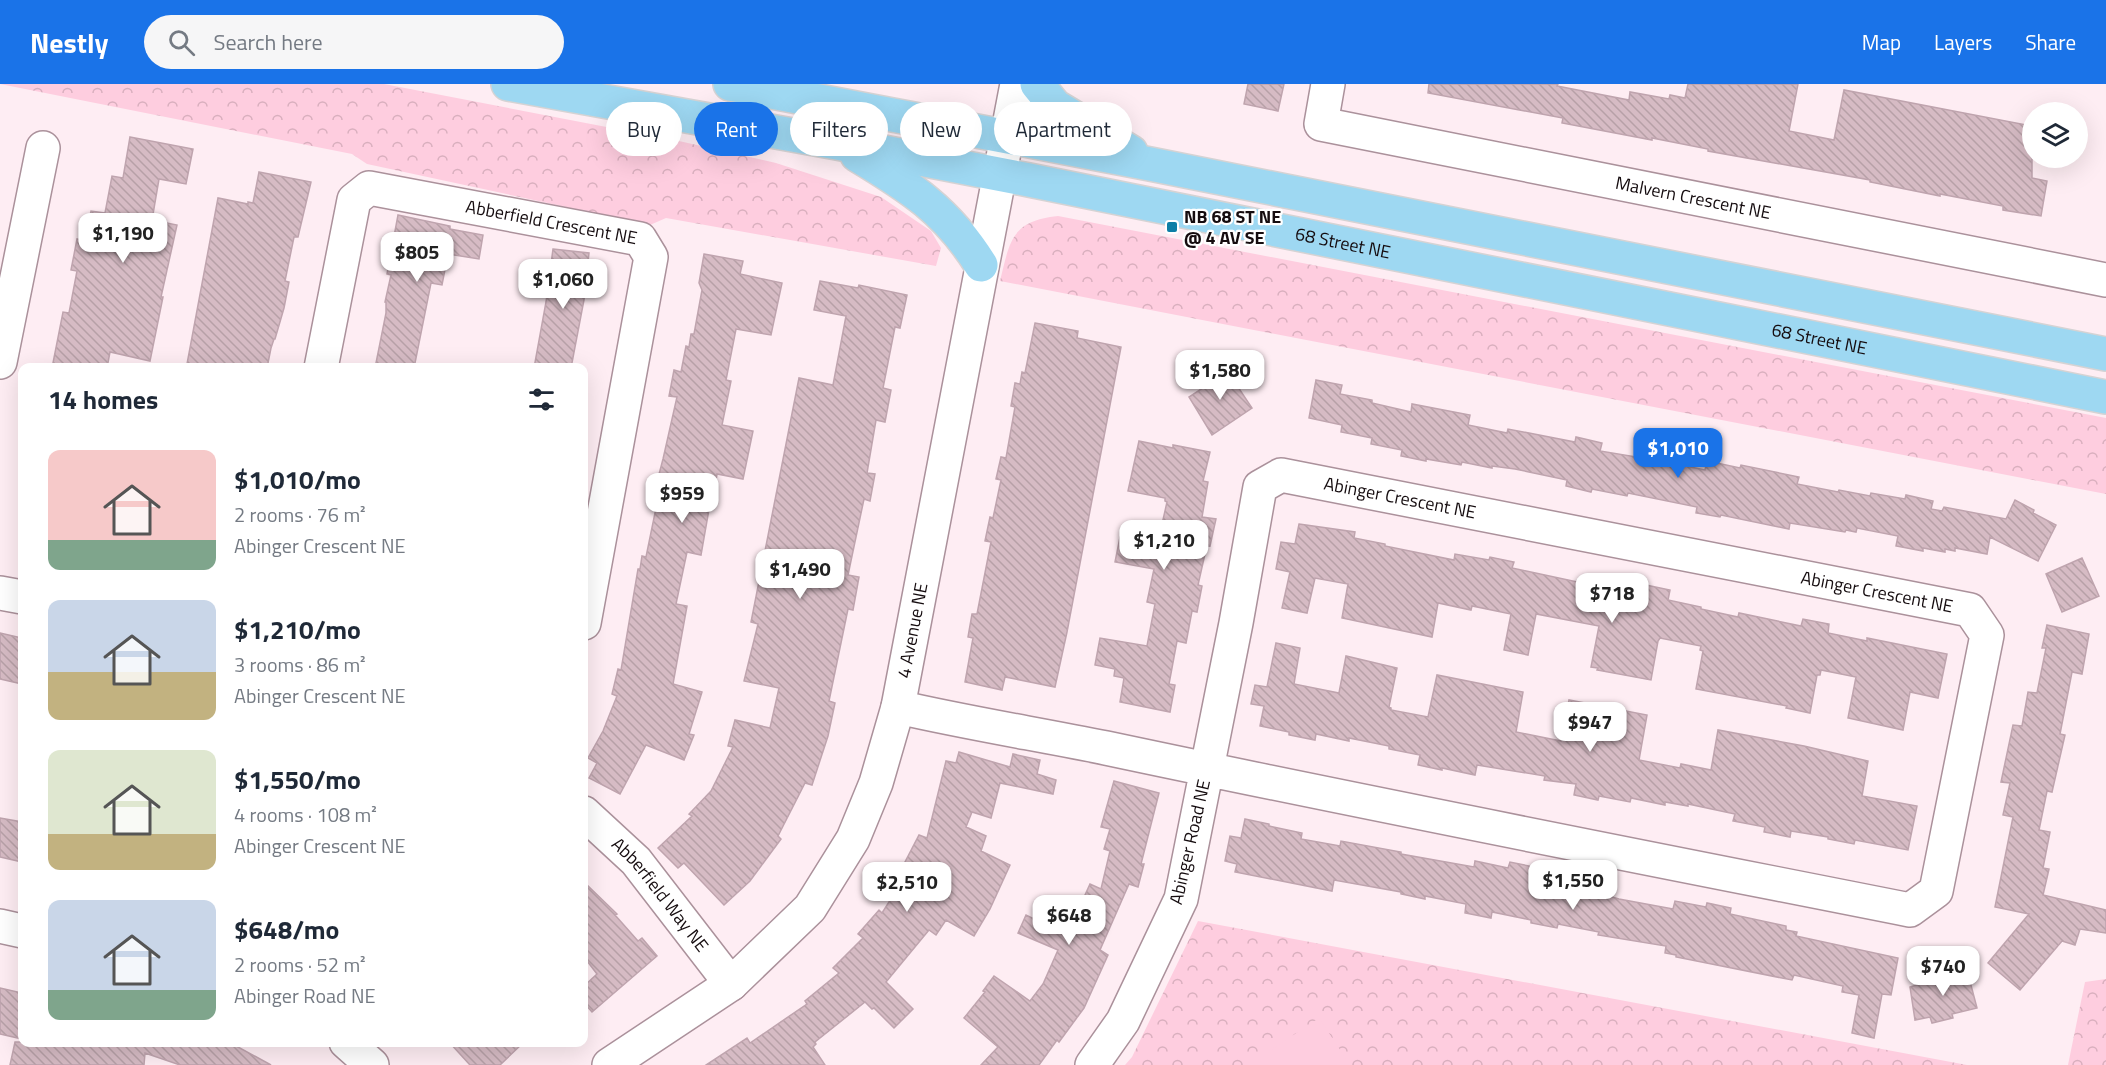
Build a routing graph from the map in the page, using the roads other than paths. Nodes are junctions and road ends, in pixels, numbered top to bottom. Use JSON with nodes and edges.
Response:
{"nodes":[{"id":1,"x":508,"y":84,"type":"edge"},
{"id":2,"x":730,"y":84,"type":"edge"},
{"id":3,"x":1017,"y":84,"type":"edge"},
{"id":4,"x":1037,"y":84,"type":"edge"},
{"id":5,"x":1328,"y":84,"type":"edge"},
{"id":6,"x":1013,"y":102,"type":"edge"},
{"id":7,"x":994,"y":134,"type":"edge"},
{"id":8,"x":790,"y":135,"type":"edge"},
{"id":9,"x":43,"y":148,"type":"dead end"},
{"id":10,"x":888,"y":153,"type":"edge"},
{"id":11,"x":858,"y":156,"type":"edge"},
{"id":12,"x":1002,"y":156,"type":"edge"},
{"id":13,"x":1109,"y":156,"type":"edge"},
{"id":14,"x":1150,"y":164,"type":"junction"},
{"id":15,"x":998,"y":175,"type":"junction"},
{"id":16,"x":981,"y":265,"type":"junction"},
{"id":17,"x":2106,"y":280,"type":"edge"},
{"id":18,"x":2106,"y":354,"type":"edge"},
{"id":19,"x":0,"y":362,"type":"edge"},
{"id":20,"x":322,"y":363,"type":"edge"},
{"id":21,"x":2106,"y":397,"type":"edge"},
{"id":22,"x":0,"y":593,"type":"edge"},
{"id":23,"x":18,"y":596,"type":"edge"},
{"id":24,"x":588,"y":601,"type":"edge"},
{"id":25,"x":898,"y":707,"type":"junction"},
{"id":26,"x":1207,"y":770,"type":"junction"},
{"id":27,"x":588,"y":817,"type":"edge"},
{"id":28,"x":0,"y":926,"type":"edge"},
{"id":29,"x":18,"y":930,"type":"edge"},
{"id":30,"x":730,"y":984,"type":"junction"},
{"id":31,"x":352,"y":1047,"type":"edge"},
{"id":32,"x":372,"y":1065,"type":"edge"},
{"id":33,"x":609,"y":1065,"type":"edge"},
{"id":34,"x":1092,"y":1065,"type":"edge"}],
"edges":[{"from":1,"to":8,"type":"main road","name":"68 Street NE"},
{"from":2,"to":7,"type":"main road"},
{"from":3,"to":6,"type":"street","name":"4 Avenue NE"},
{"from":4,"to":14,"type":"main road"},
{"from":5,"to":17,"type":"street","name":"Malvern Crescent NE"},
{"from":9,"to":19,"type":"street"},
{"from":10,"to":15,"type":"main road","name":"68 Street NE"},
{"from":11,"to":16,"type":"main road"},
{"from":12,"to":15,"type":"street","name":"4 Avenue NE"},
{"from":13,"to":14,"type":"main road"},
{"from":14,"to":18,"type":"main road"},
{"from":15,"to":16,"type":"street","name":"4 Avenue NE"},
{"from":15,"to":21,"type":"main road","name":"68 Street NE"},
{"from":16,"to":25,"type":"street","name":"4 Avenue NE"},
{"from":20,"to":24,"type":"street","name":"Abberfield Crescent NE"},
{"from":22,"to":23,"type":"street"},
{"from":25,"to":26,"type":"street","name":"Abinger Road NE"},
{"from":25,"to":30,"type":"street","name":"4 Avenue NE"},
{"from":26,"to":26,"type":"street","name":"Abinger Crescent NE"},
{"from":26,"to":34,"type":"street","name":"Abinger Road NE"},
{"from":27,"to":30,"type":"street","name":"Abberfield Way NE"},
{"from":28,"to":29,"type":"street"},
{"from":30,"to":33,"type":"street","name":"4 Avenue NE"},
{"from":31,"to":32,"type":"street"}]}
